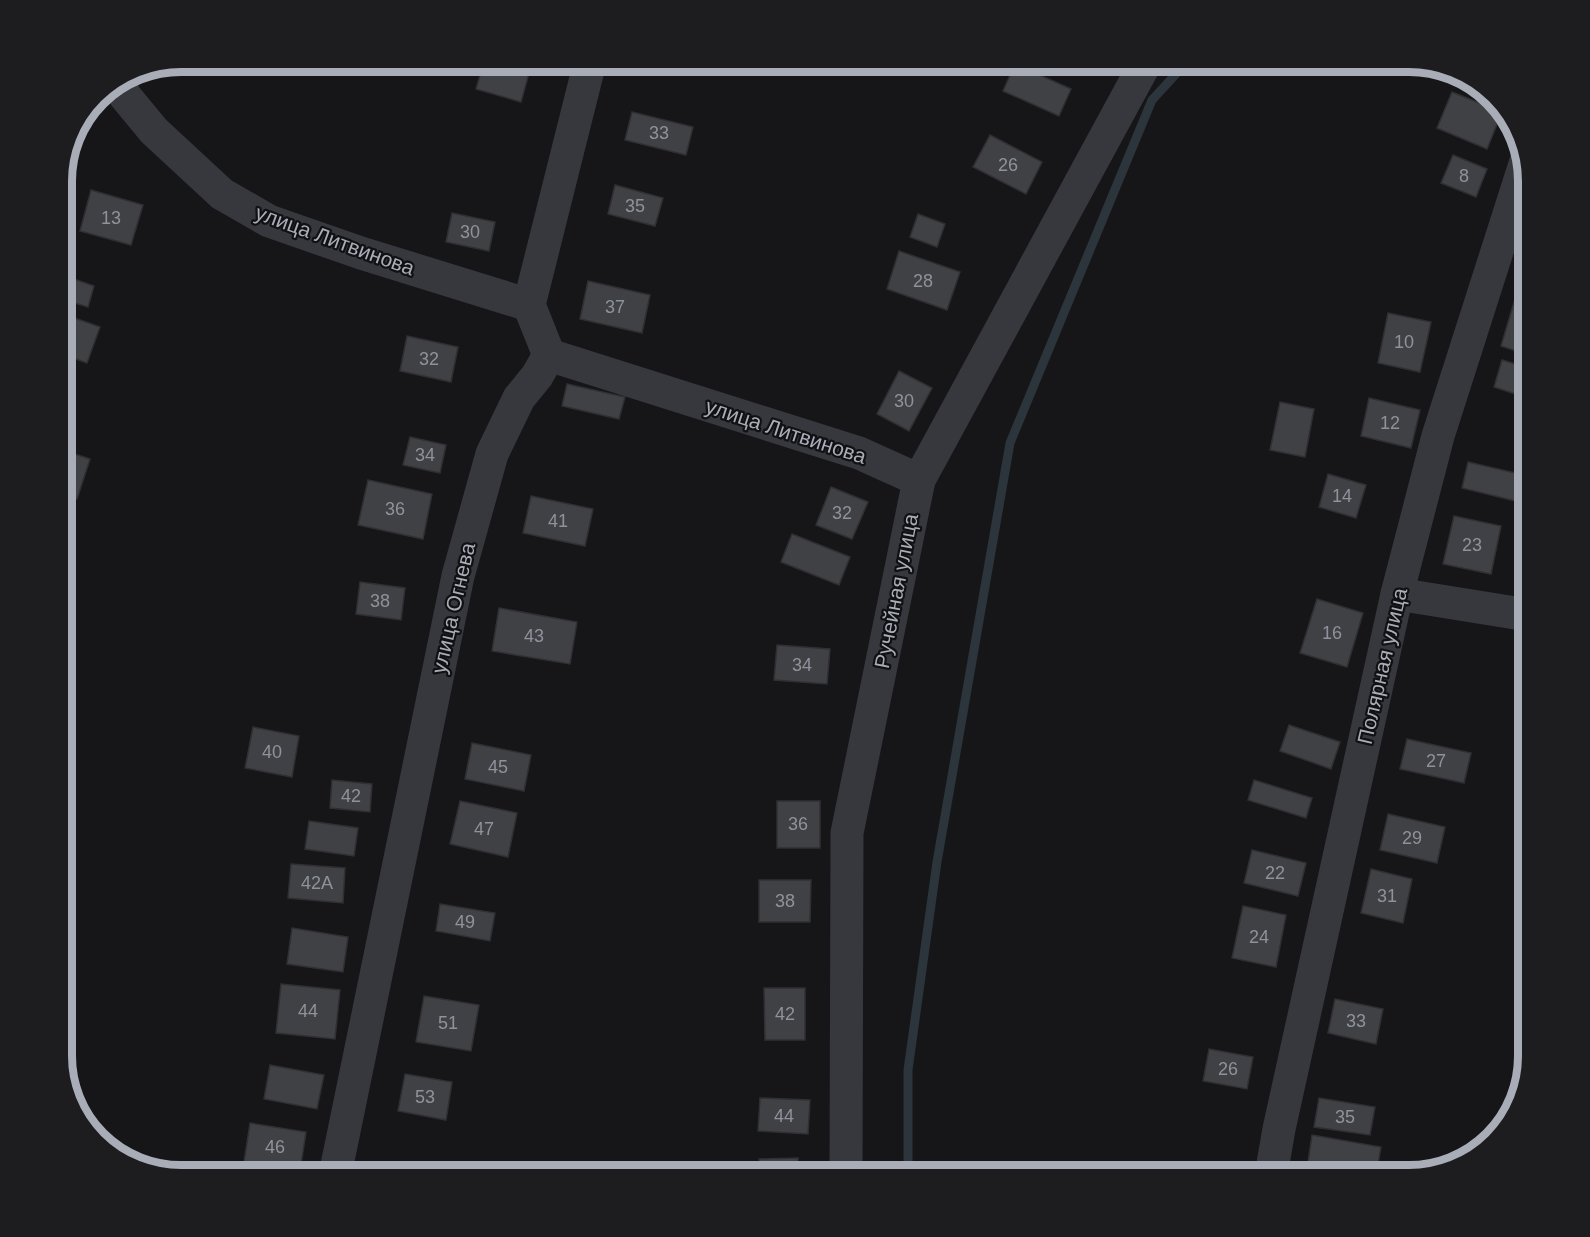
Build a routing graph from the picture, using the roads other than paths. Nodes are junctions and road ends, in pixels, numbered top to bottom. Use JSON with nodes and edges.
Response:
{"nodes":[{"id":1,"x":587,"y":72,"type":"edge"},
{"id":2,"x":1141,"y":72,"type":"edge"},
{"id":3,"x":122,"y":90,"type":"edge"},
{"id":4,"x":1518,"y":186,"type":"edge"},
{"id":5,"x":529,"y":305,"type":"junction"},
{"id":6,"x":549,"y":355,"type":"junction"},
{"id":7,"x":919,"y":480,"type":"junction"},
{"id":8,"x":1397,"y":594,"type":"junction"},
{"id":9,"x":1518,"y":613,"type":"edge"},
{"id":10,"x":337,"y":1165,"type":"edge"},
{"id":11,"x":846,"y":1165,"type":"edge"},
{"id":12,"x":1273,"y":1165,"type":"edge"}],
"edges":[{"from":1,"to":5,"type":"street"},
{"from":2,"to":7,"type":"street","name":"Ручейная улица"},
{"from":3,"to":5,"type":"street","name":"улица Литвинова"},
{"from":4,"to":8,"type":"street","name":"Полярная улица"},
{"from":5,"to":6,"type":"street"},
{"from":6,"to":7,"type":"street","name":"улица Литвинова"},
{"from":6,"to":10,"type":"street","name":"улица Огнева"},
{"from":7,"to":11,"type":"street","name":"Ручейная улица"},
{"from":8,"to":9,"type":"street"},
{"from":8,"to":12,"type":"street","name":"Полярная улица"}]}
